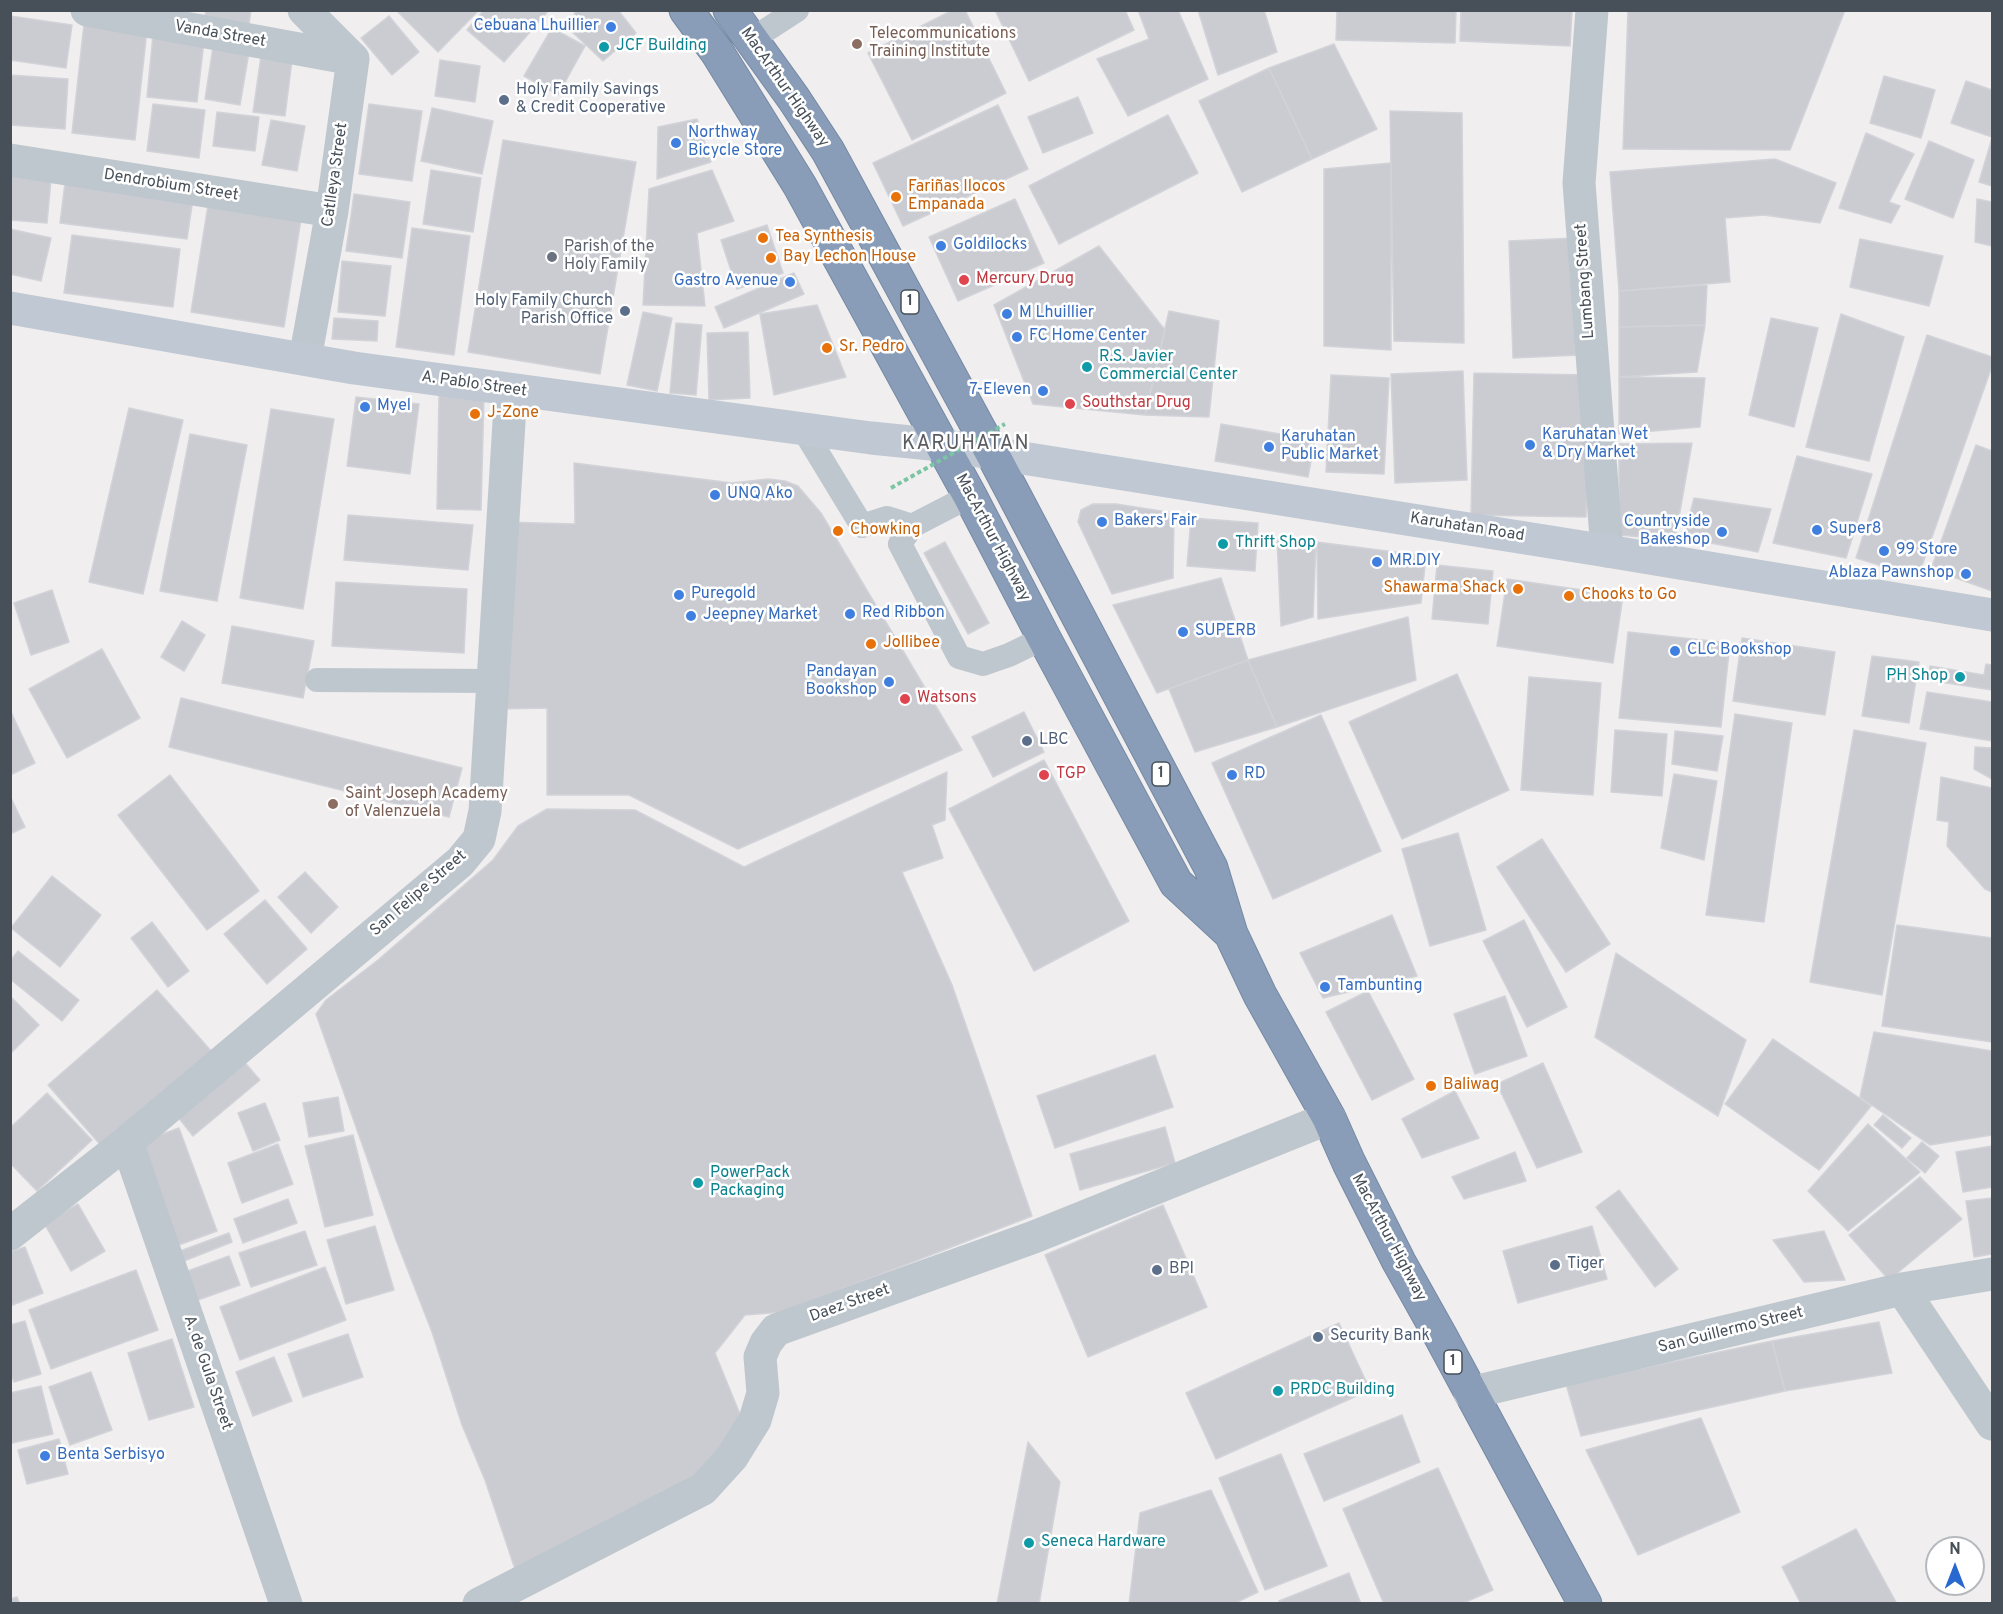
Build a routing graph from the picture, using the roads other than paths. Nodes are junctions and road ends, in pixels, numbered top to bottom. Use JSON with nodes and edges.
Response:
{"nodes":[{"id":1,"x":87,"y":10,"type":"edge"},
{"id":2,"x":304,"y":10,"type":"edge"},
{"id":3,"x":686,"y":10,"type":"edge"},
{"id":4,"x":730,"y":10,"type":"edge"},
{"id":5,"x":797,"y":10,"type":"edge"},
{"id":6,"x":1592,"y":10,"type":"edge"},
{"id":7,"x":751,"y":40,"type":"junction"},
{"id":8,"x":353,"y":59,"type":"junction"},
{"id":9,"x":10,"y":160,"type":"edge"},
{"id":10,"x":332,"y":211,"type":"junction"},
{"id":11,"x":10,"y":308,"type":"edge"},
{"id":12,"x":305,"y":359,"type":"junction"},
{"id":13,"x":511,"y":390,"type":"junction"},
{"id":14,"x":803,"y":429,"type":"junction"},
{"id":15,"x":941,"y":445,"type":"junction"},
{"id":16,"x":992,"y":453,"type":"junction"},
{"id":17,"x":970,"y":496,"type":"junction"},
{"id":18,"x":912,"y":526,"type":"junction"},
{"id":19,"x":1607,"y":551,"type":"junction"},
{"id":20,"x":1992,"y":615,"type":"edge"},
{"id":21,"x":1044,"y":638,"type":"junction"},
{"id":22,"x":317,"y":680,"type":"dead end"},
{"id":23,"x":494,"y":681,"type":"junction"},
{"id":24,"x":1232,"y":934,"type":"junction"},
{"id":25,"x":1329,"y":1118,"type":"junction"},
{"id":26,"x":127,"y":1142,"type":"junction"},
{"id":27,"x":10,"y":1234,"type":"edge"},
{"id":28,"x":1992,"y":1274,"type":"edge"},
{"id":29,"x":1902,"y":1290,"type":"junction"},
{"id":30,"x":1470,"y":1393,"type":"junction"},
{"id":31,"x":1992,"y":1424,"type":"edge"},
{"id":32,"x":286,"y":1604,"type":"edge"},
{"id":33,"x":479,"y":1604,"type":"edge"},
{"id":34,"x":1585,"y":1604,"type":"edge"}],
"edges":[{"from":1,"to":8,"type":"street","name":"Vanda Street"},
{"from":2,"to":8,"type":"street"},
{"from":3,"to":15,"type":"highway","name":"MacArthur Highway","number":"1"},
{"from":4,"to":7,"type":"highway","name":"MacArthur Highway","number":"1"},
{"from":5,"to":7,"type":"lane"},
{"from":6,"to":19,"type":"street","name":"Lumbang Street"},
{"from":7,"to":16,"type":"highway","name":"MacArthur Highway","number":"1"},
{"from":8,"to":10,"type":"street","name":"Catlleya Street"},
{"from":9,"to":10,"type":"street","name":"Dendrobium Street"},
{"from":10,"to":12,"type":"street","name":"Catlleya Street"},
{"from":11,"to":12,"type":"main road","name":"A. Pablo Street"},
{"from":12,"to":13,"type":"main road","name":"A. Pablo Street"},
{"from":13,"to":14,"type":"main road","name":"A. Pablo Street"},
{"from":13,"to":23,"type":"street","name":"San Felipe Street"},
{"from":14,"to":15,"type":"main road","name":"A. Pablo Street"},
{"from":14,"to":18,"type":"lane"},
{"from":15,"to":16,"type":"main road","name":"Karuhatan Road"},
{"from":15,"to":17,"type":"highway","name":"MacArthur Highway","number":"1"},
{"from":16,"to":19,"type":"main road","name":"Karuhatan Road"},
{"from":16,"to":24,"type":"highway","name":"MacArthur Highway","number":"1"},
{"from":17,"to":18,"type":"lane"},
{"from":17,"to":21,"type":"highway","name":"MacArthur Highway","number":"1"},
{"from":18,"to":21,"type":"lane"},
{"from":19,"to":20,"type":"main road","name":"Karuhatan Road"},
{"from":21,"to":24,"type":"highway","name":"MacArthur Highway","number":"1"},
{"from":22,"to":23,"type":"lane"},
{"from":23,"to":26,"type":"street","name":"San Felipe Street"},
{"from":24,"to":25,"type":"highway","name":"MacArthur Highway","number":"1"},
{"from":25,"to":30,"type":"highway","name":"MacArthur Highway","number":"1"},
{"from":25,"to":33,"type":"street","name":"Daez Street"},
{"from":26,"to":27,"type":"street","name":"San Felipe Street"},
{"from":26,"to":32,"type":"street","name":"A. de Gula Street"},
{"from":28,"to":29,"type":"street","name":"San Guillermo Street"},
{"from":29,"to":30,"type":"street","name":"San Guillermo Street"},
{"from":29,"to":31,"type":"street"},
{"from":30,"to":34,"type":"highway","name":"MacArthur Highway","number":"1"}]}
